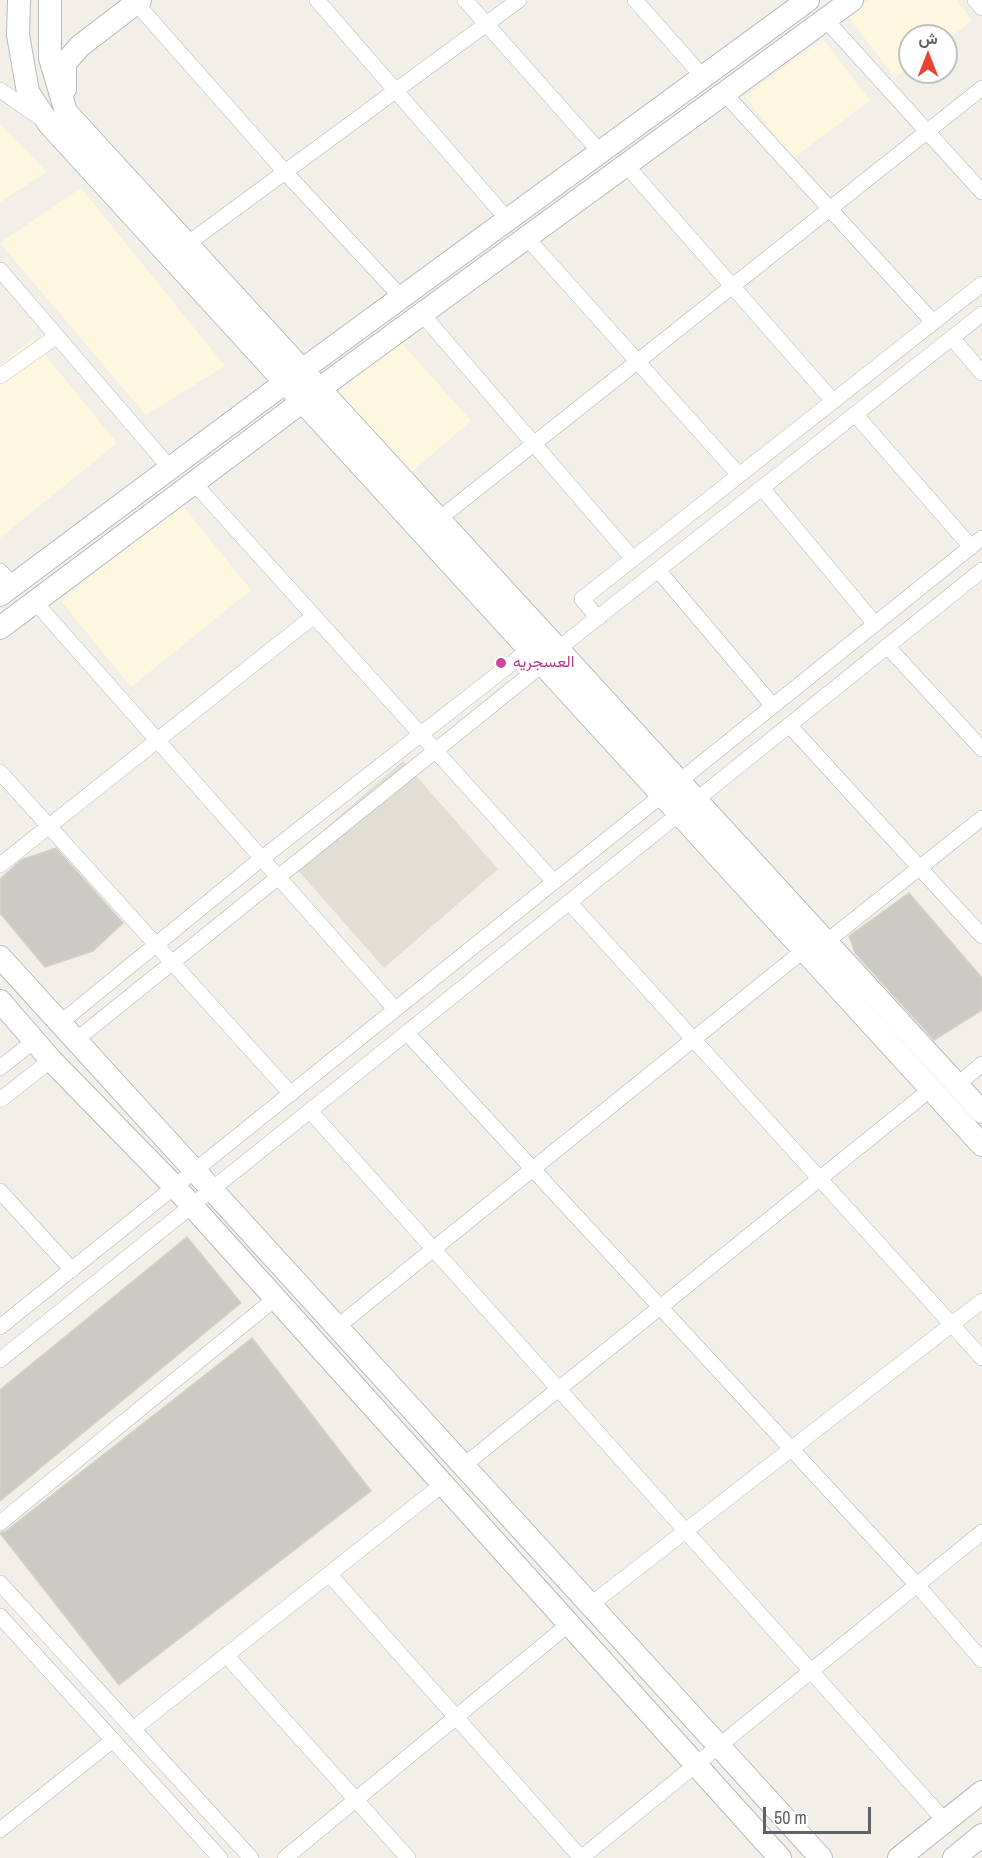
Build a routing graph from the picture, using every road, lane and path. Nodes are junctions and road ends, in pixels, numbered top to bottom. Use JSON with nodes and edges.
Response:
{"nodes":[{"id":1,"x":19,"y":0,"type":"edge"},
{"id":2,"x":50,"y":0,"type":"edge"},
{"id":3,"x":317,"y":0,"type":"edge"},
{"id":4,"x":465,"y":0,"type":"edge"},
{"id":5,"x":519,"y":0,"type":"edge"},
{"id":6,"x":635,"y":0,"type":"edge"},
{"id":7,"x":852,"y":0,"type":"edge"},
{"id":8,"x":975,"y":0,"type":"edge"},
{"id":9,"x":804,"y":1,"type":"edge"},
{"id":10,"x":138,"y":2,"type":"edge"},
{"id":11,"x":982,"y":8,"type":"edge"},
{"id":12,"x":825,"y":19,"type":"junction"},
{"id":13,"x":486,"y":24,"type":"junction"},
{"id":14,"x":703,"y":77,"type":"junction"},
{"id":15,"x":982,"y":88,"type":"edge"},
{"id":16,"x":0,"y":90,"type":"edge"},
{"id":17,"x":395,"y":91,"type":"junction"},
{"id":18,"x":724,"y":93,"type":"junction"},
{"id":19,"x":58,"y":118,"type":"junction"},
{"id":20,"x":927,"y":132,"type":"junction"},
{"id":21,"x":600,"y":152,"type":"junction"},
{"id":22,"x":626,"y":165,"type":"junction"},
{"id":23,"x":285,"y":172,"type":"junction"},
{"id":24,"x":982,"y":192,"type":"edge"},
{"id":25,"x":830,"y":209,"type":"junction"},
{"id":26,"x":507,"y":219,"type":"junction"},
{"id":27,"x":527,"y":238,"type":"junction"},
{"id":28,"x":187,"y":244,"type":"junction"},
{"id":29,"x":0,"y":270,"type":"edge"},
{"id":30,"x":982,"y":284,"type":"edge"},
{"id":31,"x":733,"y":286,"type":"junction"},
{"id":32,"x":401,"y":297,"type":"junction"},
{"id":33,"x":422,"y":314,"type":"junction"},
{"id":34,"x":982,"y":314,"type":"edge"},
{"id":35,"x":933,"y":322,"type":"junction"},
{"id":36,"x":57,"y":336,"type":"junction"},
{"id":37,"x":952,"y":338,"type":"junction"},
{"id":38,"x":638,"y":362,"type":"junction"},
{"id":39,"x":982,"y":373,"type":"edge"},
{"id":40,"x":0,"y":375,"type":"edge"},
{"id":41,"x":293,"y":376,"type":"junction"},
{"id":42,"x":311,"y":395,"type":"junction"},
{"id":43,"x":833,"y":401,"type":"junction"},
{"id":44,"x":855,"y":414,"type":"junction"},
{"id":45,"x":534,"y":444,"type":"junction"},
{"id":46,"x":170,"y":468,"type":"junction"},
{"id":47,"x":739,"y":475,"type":"junction"},
{"id":48,"x":194,"y":483,"type":"junction"},
{"id":49,"x":762,"y":488,"type":"junction"},
{"id":50,"x":439,"y":519,"type":"junction"},
{"id":51,"x":977,"y":542,"type":"edge"},
{"id":52,"x":633,"y":559,"type":"junction"},
{"id":53,"x":658,"y":570,"type":"junction"},
{"id":54,"x":982,"y":570,"type":"edge"},
{"id":55,"x":4,"y":584,"type":"edge"},
{"id":56,"x":35,"y":602,"type":"junction"},
{"id":57,"x":314,"y":616,"type":"junction"},
{"id":58,"x":598,"y":618,"type":"junction"},
{"id":59,"x":875,"y":624,"type":"junction"},
{"id":60,"x":0,"y":628,"type":"edge"},
{"id":61,"x":887,"y":646,"type":"junction"},
{"id":62,"x":543,"y":654,"type":"junction"},
{"id":63,"x":773,"y":706,"type":"junction"},
{"id":64,"x":789,"y":725,"type":"junction"},
{"id":65,"x":420,"y":734,"type":"junction"},
{"id":66,"x":157,"y":740,"type":"junction"},
{"id":67,"x":982,"y":749,"type":"edge"},
{"id":68,"x":435,"y":750,"type":"junction"},
{"id":69,"x":0,"y":772,"type":"edge"},
{"id":70,"x":671,"y":788,"type":"junction"},
{"id":71,"x":688,"y":807,"type":"junction"},
{"id":72,"x":982,"y":818,"type":"edge"},
{"id":73,"x":49,"y":826,"type":"junction"},
{"id":74,"x":261,"y":859,"type":"junction"},
{"id":75,"x":0,"y":865,"type":"edge"},
{"id":76,"x":919,"y":868,"type":"junction"},
{"id":77,"x":278,"y":877,"type":"junction"},
{"id":78,"x":554,"y":882,"type":"junction"},
{"id":79,"x":569,"y":902,"type":"junction"},
{"id":80,"x":982,"y":936,"type":"edge"},
{"id":81,"x":826,"y":942,"type":"junction"},
{"id":82,"x":155,"y":944,"type":"junction"},
{"id":83,"x":804,"y":950,"type":"junction"},
{"id":84,"x":0,"y":957,"type":"edge"},
{"id":85,"x":171,"y":961,"type":"junction"},
{"id":86,"x":0,"y":1001,"type":"edge"},
{"id":87,"x":395,"y":1010,"type":"junction"},
{"id":88,"x":68,"y":1032,"type":"junction"},
{"id":89,"x":407,"y":1033,"type":"junction"},
{"id":90,"x":693,"y":1039,"type":"junction"},
{"id":91,"x":34,"y":1041,"type":"junction"},
{"id":92,"x":51,"y":1060,"type":"junction"},
{"id":93,"x":982,"y":1064,"type":"edge"},
{"id":94,"x":0,"y":1068,"type":"edge"},
{"id":95,"x":957,"y":1085,"type":"junction"},
{"id":96,"x":931,"y":1089,"type":"junction"},
{"id":97,"x":291,"y":1094,"type":"junction"},
{"id":98,"x":0,"y":1100,"type":"edge"},
{"id":99,"x":310,"y":1111,"type":"junction"},
{"id":100,"x":982,"y":1112,"type":"edge"},
{"id":101,"x":982,"y":1145,"type":"edge"},
{"id":102,"x":531,"y":1170,"type":"junction"},
{"id":103,"x":195,"y":1171,"type":"junction"},
{"id":104,"x":819,"y":1178,"type":"junction"},
{"id":105,"x":175,"y":1187,"type":"junction"},
{"id":106,"x":212,"y":1190,"type":"junction"},
{"id":107,"x":0,"y":1191,"type":"edge"},
{"id":108,"x":192,"y":1206,"type":"junction"},
{"id":109,"x":434,"y":1249,"type":"junction"},
{"id":110,"x":72,"y":1270,"type":"junction"},
{"id":111,"x":276,"y":1299,"type":"junction"},
{"id":112,"x":982,"y":1301,"type":"edge"},
{"id":113,"x":659,"y":1307,"type":"junction"},
{"id":114,"x":951,"y":1324,"type":"junction"},
{"id":115,"x":0,"y":1327,"type":"edge"},
{"id":116,"x":337,"y":1327,"type":"junction"},
{"id":117,"x":982,"y":1358,"type":"edge"},
{"id":118,"x":0,"y":1360,"type":"edge"},
{"id":119,"x":558,"y":1389,"type":"junction"},
{"id":120,"x":791,"y":1449,"type":"junction"},
{"id":121,"x":463,"y":1466,"type":"junction"},
{"id":122,"x":443,"y":1484,"type":"junction"},
{"id":123,"x":0,"y":1523,"type":"edge"},
{"id":124,"x":685,"y":1530,"type":"junction"},
{"id":125,"x":982,"y":1532,"type":"edge"},
{"id":126,"x":329,"y":1574,"type":"junction"},
{"id":127,"x":0,"y":1583,"type":"edge"},
{"id":128,"x":917,"y":1585,"type":"junction"},
{"id":129,"x":590,"y":1605,"type":"junction"},
{"id":130,"x":0,"y":1616,"type":"edge"},
{"id":131,"x":569,"y":1624,"type":"junction"},
{"id":132,"x":226,"y":1655,"type":"junction"},
{"id":133,"x":982,"y":1660,"type":"edge"},
{"id":134,"x":811,"y":1671,"type":"junction"},
{"id":135,"x":456,"y":1717,"type":"junction"},
{"id":136,"x":133,"y":1729,"type":"junction"},
{"id":137,"x":113,"y":1740,"type":"junction"},
{"id":138,"x":719,"y":1746,"type":"junction"},
{"id":139,"x":696,"y":1765,"type":"junction"},
{"id":140,"x":982,"y":1792,"type":"edge"},
{"id":141,"x":356,"y":1800,"type":"junction"},
{"id":142,"x":945,"y":1821,"type":"junction"},
{"id":143,"x":0,"y":1830,"type":"edge"},
{"id":144,"x":220,"y":1858,"type":"edge"},
{"id":145,"x":251,"y":1858,"type":"edge"},
{"id":146,"x":285,"y":1858,"type":"edge"},
{"id":147,"x":408,"y":1858,"type":"edge"},
{"id":148,"x":581,"y":1858,"type":"edge"},
{"id":149,"x":780,"y":1858,"type":"edge"},
{"id":150,"x":821,"y":1858,"type":"edge"},
{"id":151,"x":899,"y":1858,"type":"edge"}],
"edges":[{"from":1,"to":19,"type":"main road"},
{"from":2,"to":19,"type":"main road"},
{"from":3,"to":17,"type":"street"},
{"from":4,"to":13,"type":"street"},
{"from":5,"to":13,"type":"street"},
{"from":6,"to":14,"type":"street"},
{"from":7,"to":12,"type":"main road"},
{"from":8,"to":11,"type":"street"},
{"from":9,"to":14,"type":"main road"},
{"from":10,"to":19,"type":"main road"},
{"from":10,"to":23,"type":"street"},
{"from":12,"to":18,"type":"main road"},
{"from":12,"to":20,"type":"street"},
{"from":13,"to":17,"type":"street"},
{"from":13,"to":21,"type":"street"},
{"from":14,"to":21,"type":"main road"},
{"from":15,"to":20,"type":"street"},
{"from":16,"to":19,"type":"street"},
{"from":17,"to":23,"type":"street"},
{"from":17,"to":26,"type":"street"},
{"from":18,"to":22,"type":"main road"},
{"from":18,"to":25,"type":"street"},
{"from":19,"to":28,"type":"main road"},
{"from":19,"to":41,"type":"main road"},
{"from":20,"to":24,"type":"street"},
{"from":20,"to":25,"type":"street"},
{"from":21,"to":26,"type":"main road"},
{"from":22,"to":27,"type":"main road"},
{"from":22,"to":31,"type":"street"},
{"from":23,"to":28,"type":"street"},
{"from":23,"to":32,"type":"street"},
{"from":25,"to":31,"type":"street"},
{"from":25,"to":35,"type":"street"},
{"from":26,"to":32,"type":"main road"},
{"from":27,"to":33,"type":"main road"},
{"from":27,"to":38,"type":"street"},
{"from":28,"to":41,"type":"main road"},
{"from":29,"to":36,"type":"street"},
{"from":30,"to":35,"type":"street"},
{"from":31,"to":38,"type":"street"},
{"from":31,"to":43,"type":"street"},
{"from":32,"to":41,"type":"main road"},
{"from":33,"to":42,"type":"main road"},
{"from":33,"to":45,"type":"street"},
{"from":34,"to":37,"type":"street"},
{"from":35,"to":43,"type":"street"},
{"from":36,"to":40,"type":"street"},
{"from":36,"to":46,"type":"street"},
{"from":37,"to":39,"type":"street"},
{"from":37,"to":44,"type":"street"},
{"from":38,"to":45,"type":"street"},
{"from":38,"to":47,"type":"street"},
{"from":41,"to":42,"type":"main road"},
{"from":41,"to":46,"type":"main road"},
{"from":42,"to":48,"type":"main road"},
{"from":42,"to":50,"type":"main road"},
{"from":42,"to":62,"type":"main road"},
{"from":43,"to":47,"type":"street"},
{"from":44,"to":49,"type":"street"},
{"from":44,"to":51,"type":"street"},
{"from":45,"to":50,"type":"street"},
{"from":45,"to":52,"type":"street"},
{"from":46,"to":55,"type":"main road"},
{"from":47,"to":52,"type":"street"},
{"from":48,"to":56,"type":"main road"},
{"from":48,"to":57,"type":"street"},
{"from":49,"to":53,"type":"street"},
{"from":49,"to":59,"type":"street"},
{"from":50,"to":62,"type":"main road"},
{"from":51,"to":59,"type":"street"},
{"from":52,"to":58,"type":"street"},
{"from":53,"to":58,"type":"street"},
{"from":53,"to":63,"type":"street"},
{"from":54,"to":61,"type":"street"},
{"from":56,"to":60,"type":"main road"},
{"from":56,"to":66,"type":"street"},
{"from":57,"to":65,"type":"street"},
{"from":57,"to":66,"type":"street"},
{"from":58,"to":62,"type":"street"},
{"from":59,"to":63,"type":"street"},
{"from":61,"to":64,"type":"street"},
{"from":61,"to":67,"type":"street"},
{"from":62,"to":65,"type":"street"},
{"from":62,"to":68,"type":"street"},
{"from":62,"to":70,"type":"main road"},
{"from":63,"to":70,"type":"street"},
{"from":64,"to":71,"type":"street"},
{"from":64,"to":76,"type":"street"},
{"from":65,"to":68,"type":"street"},
{"from":65,"to":74,"type":"street"},
{"from":66,"to":73,"type":"street"},
{"from":66,"to":74,"type":"street"},
{"from":68,"to":77,"type":"street"},
{"from":68,"to":78,"type":"street"},
{"from":69,"to":73,"type":"street"},
{"from":70,"to":71,"type":"main road"},
{"from":70,"to":78,"type":"street"},
{"from":71,"to":79,"type":"street"},
{"from":71,"to":81,"type":"main road"},
{"from":71,"to":83,"type":"main road"},
{"from":72,"to":76,"type":"street"},
{"from":73,"to":75,"type":"street"},
{"from":73,"to":82,"type":"street"},
{"from":74,"to":77,"type":"street"},
{"from":74,"to":82,"type":"street"},
{"from":76,"to":80,"type":"street"},
{"from":76,"to":81,"type":"street"},
{"from":77,"to":85,"type":"street"},
{"from":77,"to":87,"type":"street"},
{"from":78,"to":87,"type":"street"},
{"from":79,"to":89,"type":"street"},
{"from":79,"to":90,"type":"street"},
{"from":81,"to":95,"type":"main road"},
{"from":82,"to":85,"type":"street"},
{"from":82,"to":88,"type":"street"},
{"from":83,"to":90,"type":"street"},
{"from":83,"to":96,"type":"main road"},
{"from":84,"to":88,"type":"main road"},
{"from":85,"to":88,"type":"street"},
{"from":85,"to":97,"type":"street"},
{"from":86,"to":91,"type":"main road"},
{"from":87,"to":97,"type":"street"},
{"from":88,"to":103,"type":"main road"},
{"from":89,"to":99,"type":"street"},
{"from":89,"to":102,"type":"street"},
{"from":90,"to":102,"type":"street"},
{"from":90,"to":104,"type":"street"},
{"from":91,"to":92,"type":"main road"},
{"from":91,"to":94,"type":"street"},
{"from":92,"to":98,"type":"street"},
{"from":92,"to":105,"type":"main road"},
{"from":93,"to":95,"type":"street"},
{"from":95,"to":100,"type":"main road"},
{"from":96,"to":101,"type":"main road"},
{"from":96,"to":104,"type":"street"},
{"from":97,"to":103,"type":"street"},
{"from":99,"to":106,"type":"street"},
{"from":99,"to":109,"type":"street"},
{"from":102,"to":109,"type":"street"},
{"from":102,"to":113,"type":"street"},
{"from":103,"to":105,"type":"street"},
{"from":103,"to":106,"type":"main road"},
{"from":104,"to":113,"type":"street"},
{"from":104,"to":114,"type":"street"},
{"from":105,"to":108,"type":"main road"},
{"from":105,"to":110,"type":"street"},
{"from":106,"to":108,"type":"street"},
{"from":106,"to":116,"type":"main road"},
{"from":107,"to":110,"type":"street"},
{"from":108,"to":111,"type":"main road"},
{"from":108,"to":118,"type":"street"},
{"from":109,"to":116,"type":"street"},
{"from":109,"to":119,"type":"street"},
{"from":110,"to":115,"type":"street"},
{"from":111,"to":122,"type":"main road"},
{"from":111,"to":123,"type":"street"},
{"from":112,"to":114,"type":"street"},
{"from":113,"to":119,"type":"street"},
{"from":113,"to":120,"type":"street"},
{"from":114,"to":117,"type":"street"},
{"from":114,"to":120,"type":"street"},
{"from":116,"to":121,"type":"main road"},
{"from":119,"to":121,"type":"street"},
{"from":119,"to":124,"type":"street"},
{"from":120,"to":124,"type":"street"},
{"from":120,"to":128,"type":"street"},
{"from":121,"to":129,"type":"main road"},
{"from":122,"to":126,"type":"street"},
{"from":122,"to":131,"type":"main road"},
{"from":124,"to":129,"type":"street"},
{"from":124,"to":134,"type":"street"},
{"from":125,"to":128,"type":"street"},
{"from":126,"to":132,"type":"street"},
{"from":126,"to":135,"type":"street"},
{"from":127,"to":136,"type":"street"},
{"from":128,"to":133,"type":"street"},
{"from":128,"to":134,"type":"street"},
{"from":129,"to":138,"type":"main road"},
{"from":130,"to":137,"type":"street"},
{"from":131,"to":135,"type":"street"},
{"from":131,"to":139,"type":"main road"},
{"from":132,"to":136,"type":"street"},
{"from":132,"to":141,"type":"street"},
{"from":134,"to":138,"type":"street"},
{"from":134,"to":142,"type":"street"},
{"from":135,"to":141,"type":"street"},
{"from":135,"to":148,"type":"street"},
{"from":136,"to":145,"type":"street"},
{"from":137,"to":143,"type":"street"},
{"from":137,"to":144,"type":"street"},
{"from":138,"to":139,"type":"street"},
{"from":138,"to":150,"type":"main road"},
{"from":139,"to":148,"type":"street"},
{"from":139,"to":149,"type":"main road"},
{"from":140,"to":142,"type":"main road"},
{"from":141,"to":146,"type":"street"},
{"from":141,"to":147,"type":"street"},
{"from":142,"to":151,"type":"main road"}]}
